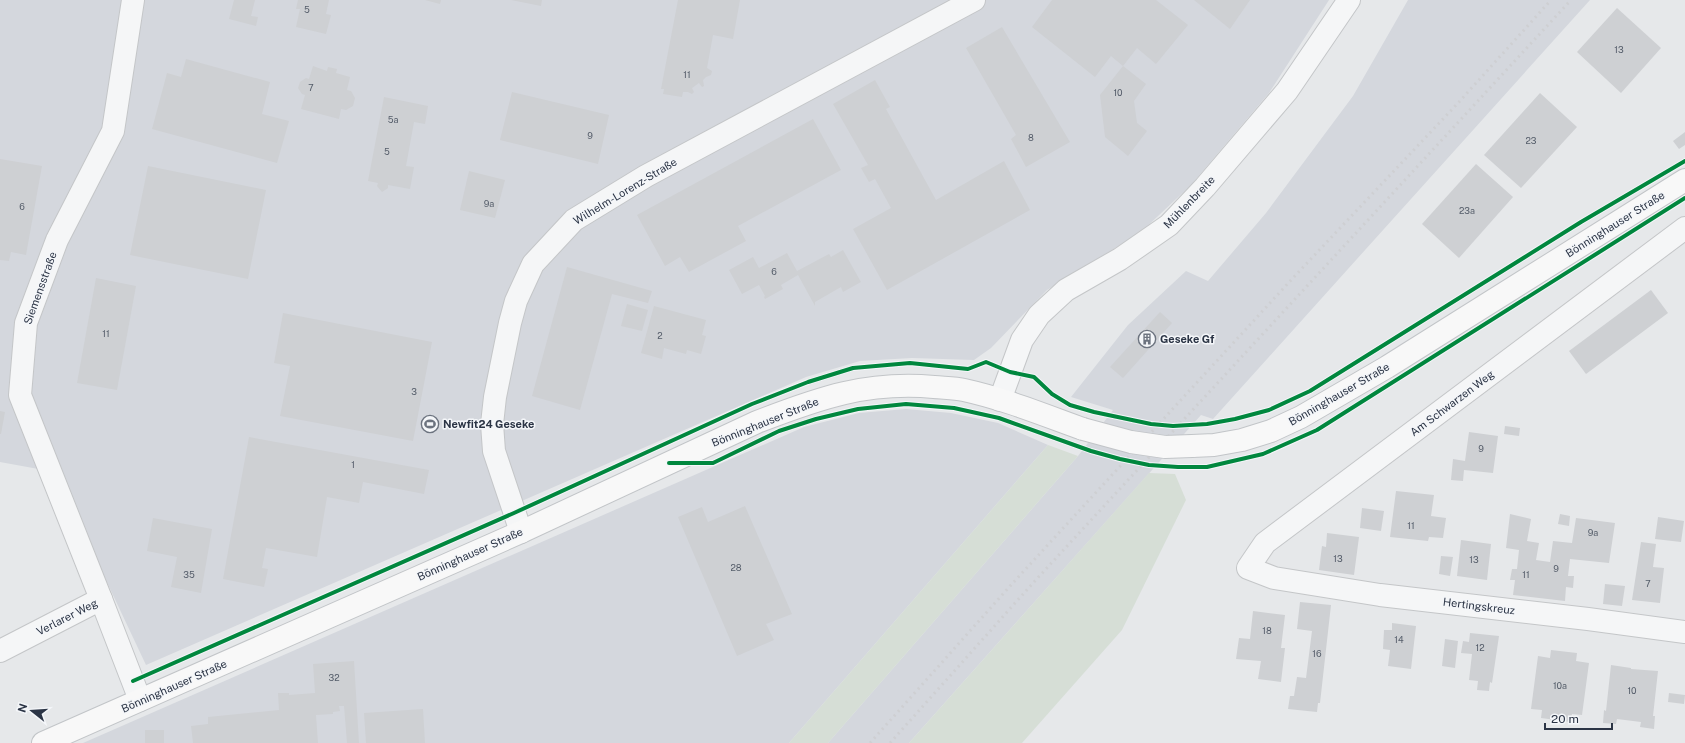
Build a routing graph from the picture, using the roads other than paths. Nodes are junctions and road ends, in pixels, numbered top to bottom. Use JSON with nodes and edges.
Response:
{"nodes":[{"id":1,"x":133,"y":0,"type":"edge"},
{"id":2,"x":974,"y":0,"type":"edge"},
{"id":3,"x":1349,"y":0,"type":"edge"},
{"id":4,"x":1685,"y":180,"type":"edge"},
{"id":5,"x":1685,"y":228,"type":"edge"},
{"id":6,"x":1000,"y":400,"type":"junction"},
{"id":7,"x":521,"y":532,"type":"junction"},
{"id":8,"x":1274,"y":578,"type":"joint"},
{"id":9,"x":101,"y":599,"type":"junction"},
{"id":10,"x":1685,"y":632,"type":"edge"},
{"id":11,"x":0,"y":651,"type":"edge"},
{"id":12,"x":140,"y":700,"type":"junction"},
{"id":13,"x":43,"y":743,"type":"edge"}],
"edges":[{"from":1,"to":9,"type":"street","name":"Siemensstraße"},
{"from":2,"to":7,"type":"street","name":"Wilhelm-Lorenz-Straße"},
{"from":3,"to":6,"type":"street","name":"Mühlenbreite"},
{"from":4,"to":6,"type":"main road","name":"Bönninghauser Straße","bridge":true},
{"from":5,"to":8,"type":"street","name":"Am Schwarzen Weg"},
{"from":6,"to":7,"type":"main road","name":"Bönninghauser Straße"},
{"from":7,"to":12,"type":"main road","name":"Bönninghauser Straße"},
{"from":8,"to":10,"type":"street","name":"Hertingskreuz"},
{"from":9,"to":11,"type":"street","name":"Verlarer Weg"},
{"from":9,"to":12,"type":"street","name":"Verlarer Weg"},
{"from":12,"to":13,"type":"main road","name":"Bönninghauser Straße"}]}
